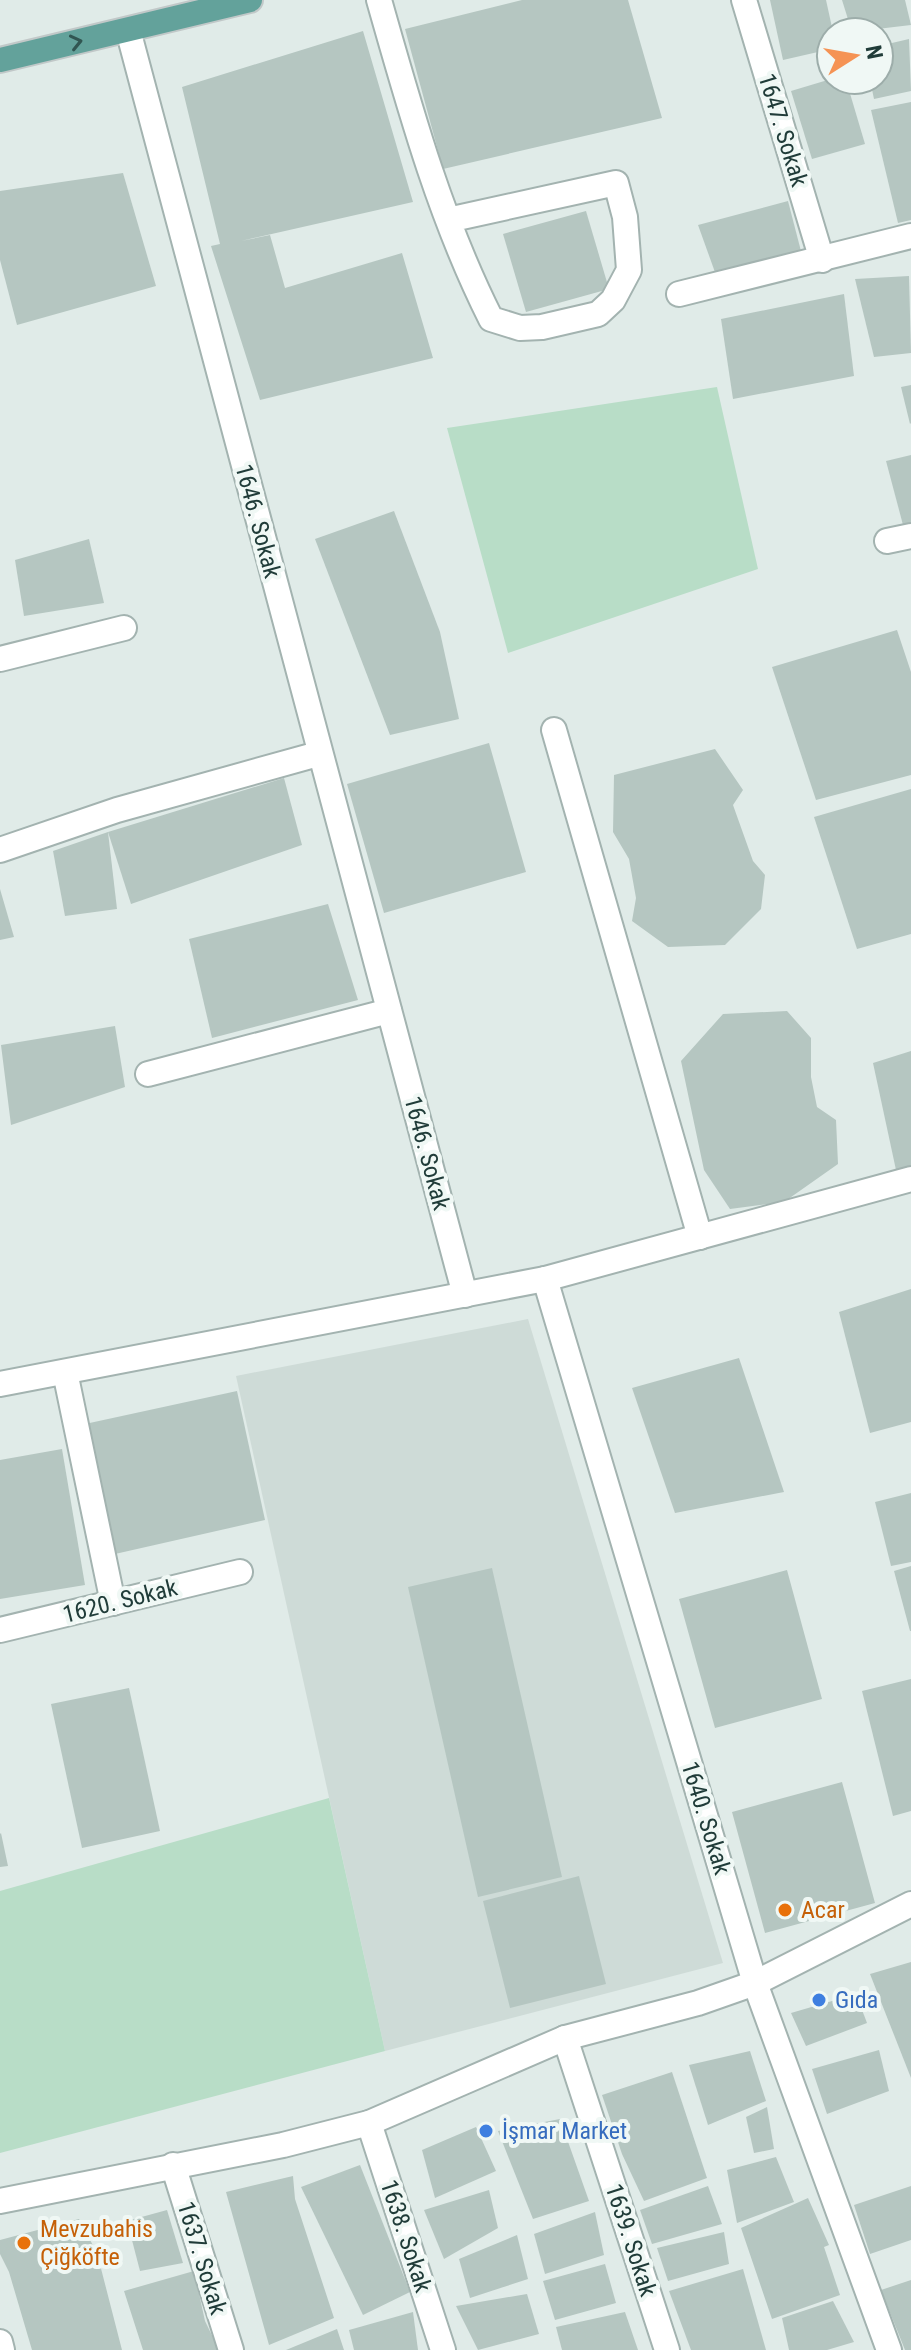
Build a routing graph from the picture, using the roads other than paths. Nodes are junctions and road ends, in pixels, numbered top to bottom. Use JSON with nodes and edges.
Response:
{"nodes":[{"id":1,"x":250,"y":0,"type":"edge"},
{"id":2,"x":379,"y":0,"type":"edge"},
{"id":3,"x":744,"y":0,"type":"edge"},
{"id":4,"x":128,"y":30,"type":"junction"},
{"id":5,"x":0,"y":60,"type":"edge"},
{"id":6,"x":448,"y":220,"type":"junction"},
{"id":7,"x":911,"y":236,"type":"edge"},
{"id":8,"x":822,"y":260,"type":"junction"},
{"id":9,"x":679,"y":294,"type":"dead end"},
{"id":10,"x":124,"y":628,"type":"dead end"},
{"id":11,"x":0,"y":659,"type":"edge"},
{"id":12,"x":554,"y":730,"type":"dead end"},
{"id":13,"x":318,"y":754,"type":"junction"},
{"id":14,"x":0,"y":850,"type":"edge"},
{"id":15,"x":389,"y":1011,"type":"junction"},
{"id":16,"x":148,"y":1074,"type":"dead end"},
{"id":17,"x":911,"y":1179,"type":"edge"},
{"id":18,"x":700,"y":1237,"type":"junction"},
{"id":19,"x":545,"y":1279,"type":"junction"},
{"id":20,"x":465,"y":1295,"type":"junction"},
{"id":21,"x":65,"y":1372,"type":"junction"},
{"id":22,"x":0,"y":1384,"type":"edge"},
{"id":23,"x":240,"y":1572,"type":"dead end"},
{"id":24,"x":113,"y":1603,"type":"junction"},
{"id":25,"x":0,"y":1630,"type":"edge"},
{"id":26,"x":911,"y":1904,"type":"edge"},
{"id":27,"x":755,"y":1983,"type":"junction"},
{"id":28,"x":565,"y":2038,"type":"junction"},
{"id":29,"x":369,"y":2123,"type":"junction"},
{"id":30,"x":173,"y":2165,"type":"junction"},
{"id":31,"x":0,"y":2201,"type":"edge"},
{"id":32,"x":0,"y":2342,"type":"edge"},
{"id":33,"x":2,"y":2350,"type":"edge"},
{"id":34,"x":231,"y":2350,"type":"edge"},
{"id":35,"x":443,"y":2350,"type":"edge"},
{"id":36,"x":667,"y":2350,"type":"edge"},
{"id":37,"x":889,"y":2350,"type":"edge"}],
"edges":[{"from":1,"to":4,"type":"main road"},
{"from":2,"to":6,"type":"street"},
{"from":3,"to":8,"type":"street","name":"1647. Sokak"},
{"from":5,"to":4,"type":"main road","one_way":true},
{"from":4,"to":13,"type":"street","name":"1646. Sokak"},
{"from":6,"to":6,"type":"street"},
{"from":7,"to":8,"type":"street"},
{"from":8,"to":9,"type":"street"},
{"from":10,"to":11,"type":"street"},
{"from":12,"to":18,"type":"street"},
{"from":13,"to":14,"type":"street"},
{"from":13,"to":15,"type":"street","name":"1646. Sokak"},
{"from":15,"to":16,"type":"street"},
{"from":15,"to":20,"type":"street","name":"1646. Sokak"},
{"from":17,"to":18,"type":"street"},
{"from":18,"to":19,"type":"street"},
{"from":19,"to":20,"type":"street"},
{"from":19,"to":27,"type":"street","name":"1640. Sokak"},
{"from":20,"to":21,"type":"street"},
{"from":21,"to":22,"type":"street"},
{"from":21,"to":24,"type":"street"},
{"from":23,"to":24,"type":"street","name":"1620. Sokak"},
{"from":24,"to":25,"type":"street","name":"1620. Sokak"},
{"from":26,"to":27,"type":"street"},
{"from":27,"to":28,"type":"street"},
{"from":27,"to":37,"type":"street","name":"1640. Sokak"},
{"from":28,"to":29,"type":"street"},
{"from":28,"to":36,"type":"street","name":"1639. Sokak"},
{"from":29,"to":30,"type":"street"},
{"from":29,"to":35,"type":"street","name":"1638. Sokak"},
{"from":30,"to":31,"type":"street"},
{"from":30,"to":34,"type":"street","name":"1637. Sokak"},
{"from":32,"to":33,"type":"street"}]}
